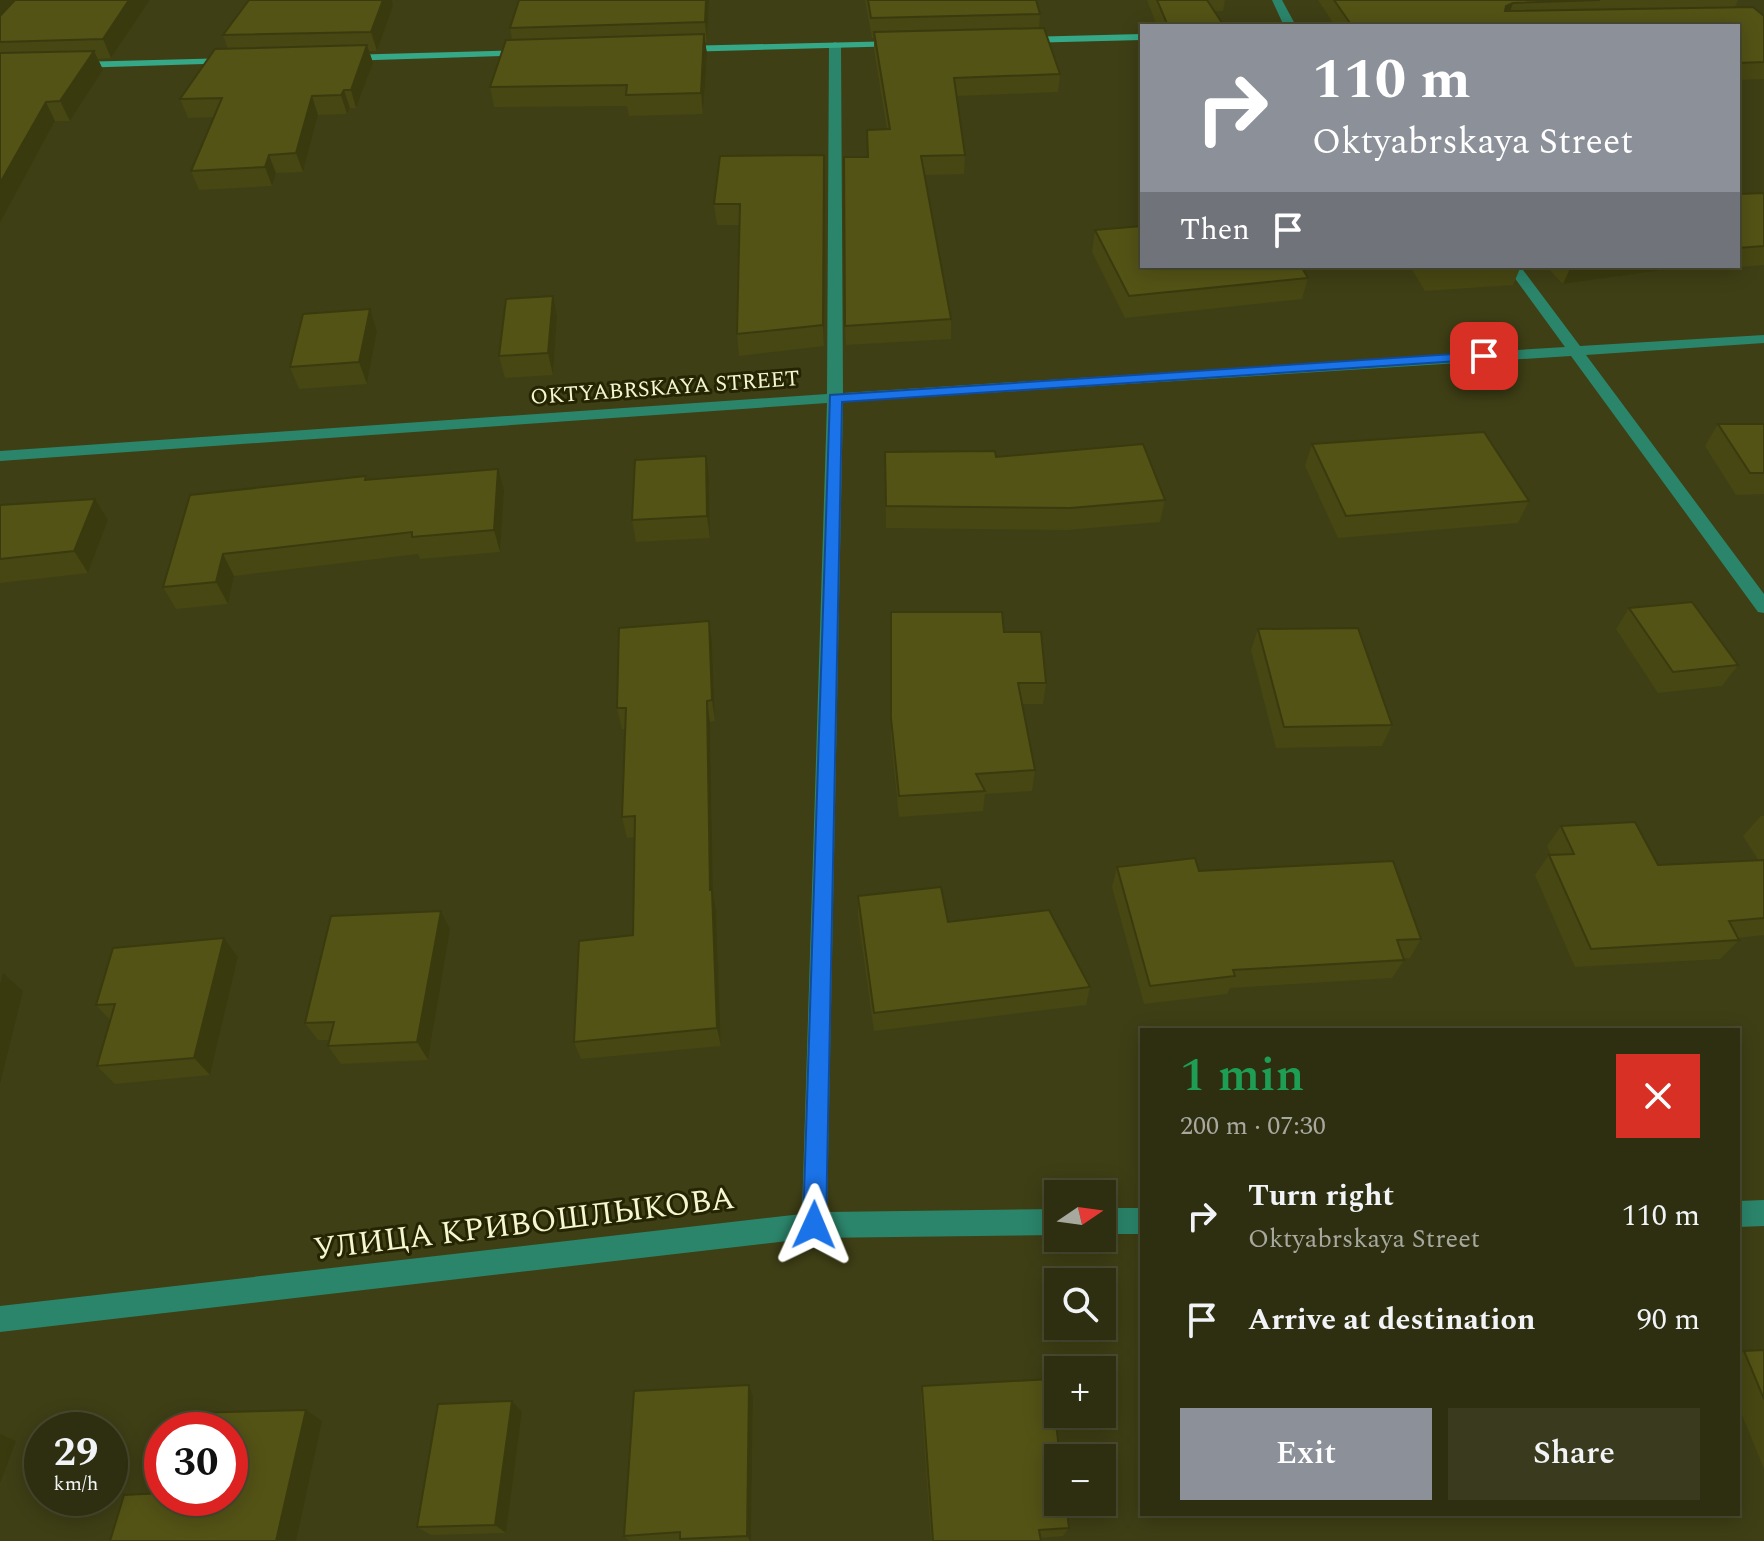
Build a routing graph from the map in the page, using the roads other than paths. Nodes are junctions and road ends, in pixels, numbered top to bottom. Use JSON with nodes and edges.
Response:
{"nodes":[{"id":1,"x":1277,"y":0,"type":"edge"},
{"id":2,"x":1289,"y":24,"type":"edge"},
{"id":3,"x":1140,"y":37,"type":"edge"},
{"id":4,"x":1004,"y":41,"type":"edge"},
{"id":5,"x":912,"y":43,"type":"edge"},
{"id":6,"x":835,"y":45,"type":"junction"},
{"id":7,"x":662,"y":50,"type":"edge"},
{"id":8,"x":536,"y":53,"type":"edge"},
{"id":9,"x":331,"y":58,"type":"edge"},
{"id":10,"x":252,"y":60,"type":"edge"},
{"id":11,"x":63,"y":65,"type":"edge"},
{"id":12,"x":1515,"y":268,"type":"edge"},
{"id":13,"x":1764,"y":339,"type":"edge"},
{"id":14,"x":1577,"y":351,"type":"junction"},
{"id":15,"x":835,"y":398,"type":"junction"},
{"id":16,"x":0,"y":456,"type":"edge"},
{"id":17,"x":1764,"y":607,"type":"edge"},
{"id":18,"x":1764,"y":1213,"type":"edge"},
{"id":19,"x":1740,"y":1214,"type":"edge"},
{"id":20,"x":1116,"y":1221,"type":"edge"},
{"id":21,"x":1140,"y":1221,"type":"edge"},
{"id":22,"x":1044,"y":1222,"type":"edge"},
{"id":23,"x":814,"y":1225,"type":"junction"},
{"id":24,"x":0,"y":1319,"type":"edge"}],
"edges":[{"from":1,"to":2,"type":"street"},
{"from":3,"to":4,"type":"main road"},
{"from":5,"to":6,"type":"main road"},
{"from":6,"to":7,"type":"main road"},
{"from":6,"to":15,"type":"street"},
{"from":8,"to":9,"type":"main road"},
{"from":10,"to":11,"type":"main road"},
{"from":12,"to":14,"type":"street"},
{"from":13,"to":14,"type":"street","name":"OKTYABRSKAYA STREET"},
{"from":14,"to":15,"type":"street","name":"OKTYABRSKAYA STREET"},
{"from":14,"to":17,"type":"street"},
{"from":15,"to":16,"type":"street","name":"OKTYABRSKAYA STREET"},
{"from":15,"to":23,"type":"street"},
{"from":18,"to":19,"type":"street"},
{"from":20,"to":21,"type":"street"},
{"from":22,"to":23,"type":"street","name":"УЛИЦА КРИВОШЛЫКОВА"},
{"from":23,"to":24,"type":"street","name":"УЛИЦА КРИВОШЛЫКОВА"}]}
